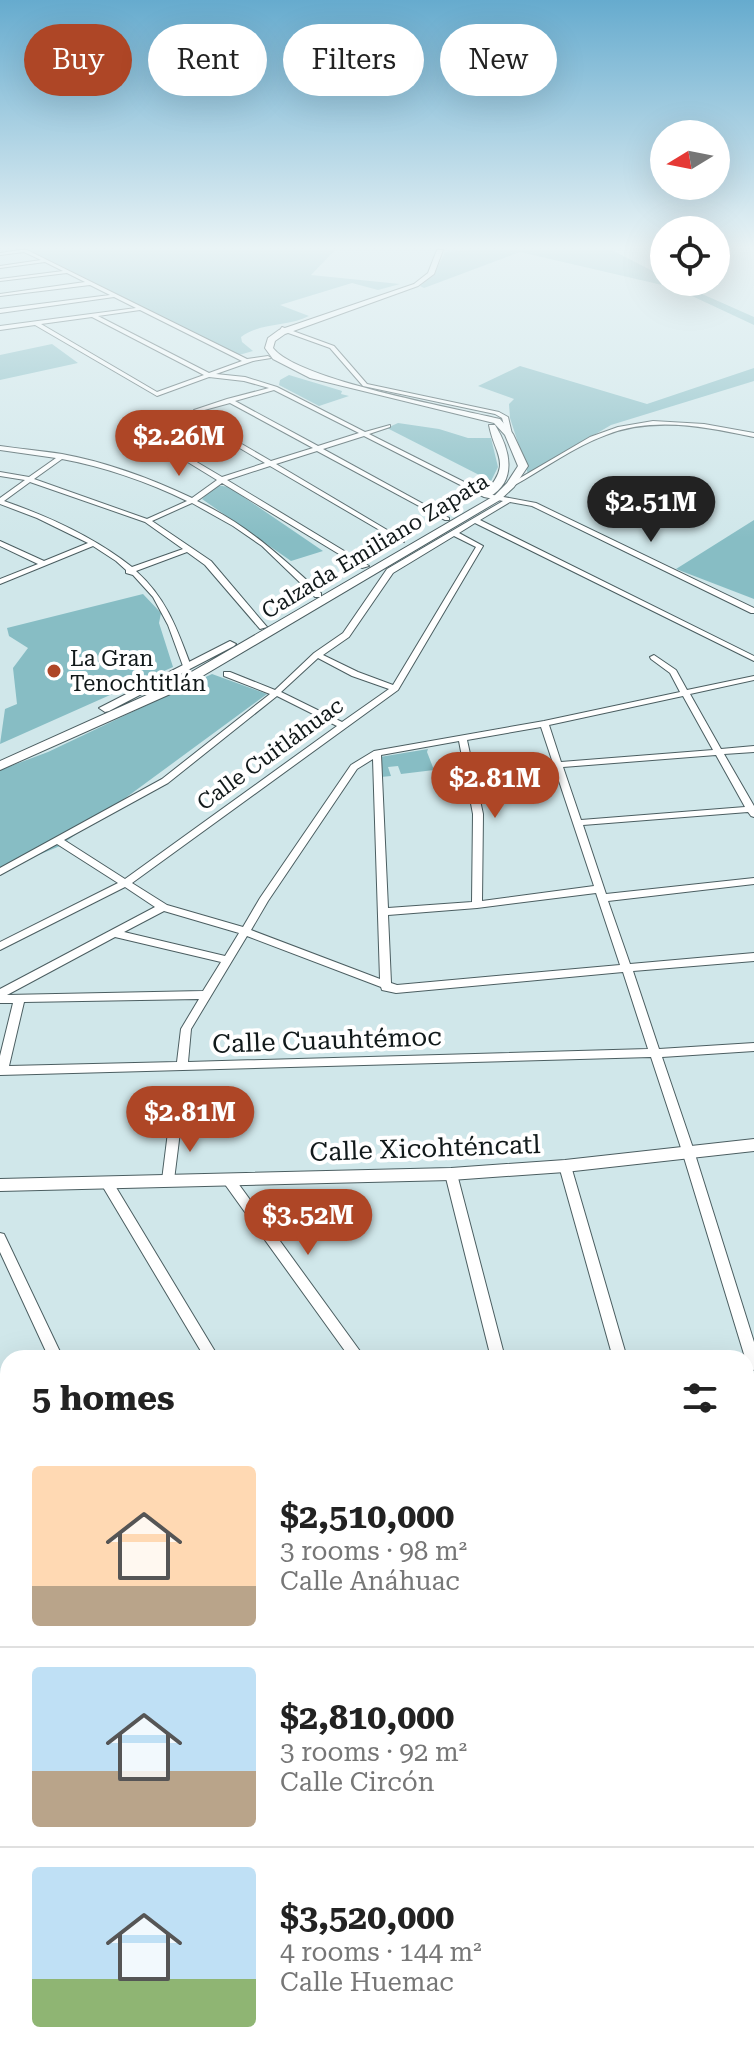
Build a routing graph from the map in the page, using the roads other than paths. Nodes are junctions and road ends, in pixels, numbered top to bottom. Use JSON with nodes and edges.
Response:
{"nodes":[{"id":1,"x":76,"y":346,"type":"edge"},
{"id":2,"x":152,"y":346,"type":"edge"},
{"id":3,"x":219,"y":346,"type":"edge"},
{"id":4,"x":262,"y":346,"type":"edge"},
{"id":5,"x":269,"y":346,"type":"edge"},
{"id":6,"x":330,"y":346,"type":"edge"},
{"id":7,"x":265,"y":355,"type":"junction"},
{"id":8,"x":249,"y":360,"type":"junction"},
{"id":9,"x":208,"y":375,"type":"junction"},
{"id":10,"x":278,"y":380,"type":"dead end"},
{"id":11,"x":263,"y":383,"type":"junction"},
{"id":12,"x":275,"y":388,"type":"junction"},
{"id":13,"x":229,"y":400,"type":"junction"},
{"id":14,"x":197,"y":410,"type":"dead end"},
{"id":15,"x":186,"y":414,"type":"dead end"},
{"id":16,"x":388,"y":426,"type":"dead end"},
{"id":17,"x":127,"y":427,"type":"dead end"},
{"id":18,"x":363,"y":434,"type":"junction"},
{"id":19,"x":509,"y":434,"type":"junction"},
{"id":20,"x":754,"y":435,"type":"edge"},
{"id":21,"x":0,"y":448,"type":"edge"},
{"id":22,"x":318,"y":449,"type":"junction"},
{"id":23,"x":62,"y":456,"type":"junction"},
{"id":24,"x":271,"y":463,"type":"junction"},
{"id":25,"x":0,"y":474,"type":"edge"},
{"id":26,"x":28,"y":479,"type":"junction"},
{"id":27,"x":223,"y":479,"type":"junction"},
{"id":28,"x":511,"y":485,"type":"junction"},
{"id":29,"x":497,"y":498,"type":"junction"},
{"id":30,"x":194,"y":500,"type":"junction"},
{"id":31,"x":0,"y":502,"type":"edge"},
{"id":32,"x":447,"y":519,"type":"junction"},
{"id":33,"x":475,"y":520,"type":"junction"},
{"id":34,"x":147,"y":521,"type":"junction"},
{"id":35,"x":454,"y":533,"type":"junction"},
{"id":36,"x":402,"y":541,"type":"junction"},
{"id":37,"x":0,"y":543,"type":"edge"},
{"id":38,"x":94,"y":543,"type":"junction"},
{"id":39,"x":188,"y":549,"type":"junction"},
{"id":40,"x":44,"y":564,"type":"junction"},
{"id":41,"x":365,"y":566,"type":"junction"},
{"id":42,"x":129,"y":571,"type":"junction"},
{"id":43,"x":0,"y":582,"type":"edge"},
{"id":44,"x":318,"y":595,"type":"junction"},
{"id":45,"x":754,"y":611,"type":"edge"},
{"id":46,"x":263,"y":627,"type":"junction"},
{"id":47,"x":317,"y":655,"type":"junction"},
{"id":48,"x":654,"y":657,"type":"dead end"},
{"id":49,"x":754,"y":659,"type":"edge"},
{"id":50,"x":187,"y":666,"type":"junction"},
{"id":51,"x":227,"y":674,"type":"dead end"},
{"id":52,"x":754,"y":678,"type":"edge"},
{"id":53,"x":395,"y":688,"type":"junction"},
{"id":54,"x":276,"y":693,"type":"junction"},
{"id":55,"x":685,"y":693,"type":"junction"},
{"id":56,"x":544,"y":724,"type":"junction"},
{"id":57,"x":342,"y":725,"type":"junction"},
{"id":58,"x":463,"y":740,"type":"junction"},
{"id":59,"x":754,"y":749,"type":"edge"},
{"id":60,"x":719,"y":751,"type":"junction"},
{"id":61,"x":377,"y":753,"type":"junction"},
{"id":62,"x":0,"y":760,"type":"edge"},
{"id":63,"x":557,"y":765,"type":"junction"},
{"id":64,"x":0,"y":766,"type":"edge"},
{"id":65,"x":753,"y":811,"type":"edge"},
{"id":66,"x":577,"y":823,"type":"junction"},
{"id":67,"x":60,"y":842,"type":"junction"},
{"id":68,"x":0,"y":872,"type":"edge"},
{"id":69,"x":754,"y":881,"type":"edge"},
{"id":70,"x":124,"y":884,"type":"junction"},
{"id":71,"x":601,"y":893,"type":"junction"},
{"id":72,"x":477,"y":905,"type":"junction"},
{"id":73,"x":163,"y":907,"type":"junction"},
{"id":74,"x":384,"y":912,"type":"junction"},
{"id":75,"x":245,"y":931,"type":"junction"},
{"id":76,"x":113,"y":933,"type":"junction"},
{"id":77,"x":0,"y":946,"type":"edge"},
{"id":78,"x":754,"y":957,"type":"edge"},
{"id":79,"x":227,"y":960,"type":"junction"},
{"id":80,"x":626,"y":969,"type":"junction"},
{"id":81,"x":386,"y":987,"type":"junction"},
{"id":82,"x":206,"y":995,"type":"junction"},
{"id":83,"x":0,"y":997,"type":"edge"},
{"id":84,"x":20,"y":998,"type":"junction"},
{"id":85,"x":754,"y":1047,"type":"edge"},
{"id":86,"x":655,"y":1053,"type":"junction"},
{"id":87,"x":182,"y":1066,"type":"junction"},
{"id":88,"x":1,"y":1071,"type":"edge"},
{"id":89,"x":175,"y":1124,"type":"dead end"},
{"id":90,"x":754,"y":1145,"type":"edge"},
{"id":91,"x":688,"y":1151,"type":"junction"},
{"id":92,"x":565,"y":1166,"type":"junction"},
{"id":93,"x":451,"y":1174,"type":"junction"},
{"id":94,"x":228,"y":1179,"type":"junction"},
{"id":95,"x":168,"y":1180,"type":"junction"},
{"id":96,"x":107,"y":1183,"type":"junction"},
{"id":97,"x":0,"y":1185,"type":"edge"},
{"id":98,"x":0,"y":1238,"type":"edge"},
{"id":99,"x":52,"y":1350,"type":"edge"},
{"id":100,"x":207,"y":1350,"type":"edge"},
{"id":101,"x":352,"y":1350,"type":"edge"},
{"id":102,"x":496,"y":1350,"type":"edge"},
{"id":103,"x":618,"y":1350,"type":"edge"},
{"id":104,"x":750,"y":1350,"type":"edge"}],
"edges":[{"from":1,"to":9,"type":"street"},
{"from":2,"to":9,"type":"street"},
{"from":3,"to":8,"type":"street"},
{"from":4,"to":7,"type":"main road"},
{"from":5,"to":19,"type":"main road"},
{"from":6,"to":19,"type":"street"},
{"from":7,"to":8,"type":"street"},
{"from":7,"to":29,"type":"main road","name":"Calzada Emiliano Zapata"},
{"from":8,"to":9,"type":"street"},
{"from":9,"to":11,"type":"street"},
{"from":10,"to":11,"type":"street"},
{"from":11,"to":12,"type":"street"},
{"from":12,"to":13,"type":"street"},
{"from":12,"to":18,"type":"street"},
{"from":13,"to":14,"type":"street"},
{"from":13,"to":22,"type":"street"},
{"from":15,"to":24,"type":"street"},
{"from":16,"to":18,"type":"street"},
{"from":17,"to":27,"type":"street"},
{"from":18,"to":22,"type":"street"},
{"from":18,"to":29,"type":"street"},
{"from":19,"to":28,"type":"main road","name":"Calzada Emiliano Zapata"},
{"from":20,"to":28,"type":"street"},
{"from":21,"to":23,"type":"street"},
{"from":22,"to":24,"type":"street"},
{"from":22,"to":32,"type":"street"},
{"from":23,"to":26,"type":"street"},
{"from":23,"to":30,"type":"street"},
{"from":24,"to":27,"type":"street"},
{"from":24,"to":36,"type":"street"},
{"from":25,"to":26,"type":"street"},
{"from":26,"to":31,"type":"street"},
{"from":26,"to":34,"type":"street"},
{"from":27,"to":30,"type":"street"},
{"from":27,"to":41,"type":"street"},
{"from":28,"to":29,"type":"main road","name":"Calzada Emiliano Zapata"},
{"from":29,"to":32,"type":"main road","name":"Calzada Emiliano Zapata"},
{"from":29,"to":33,"type":"street"},
{"from":29,"to":45,"type":"street"},
{"from":29,"to":64,"type":"main road","name":"Calzada Emiliano Zapata"},
{"from":30,"to":34,"type":"street"},
{"from":30,"to":44,"type":"street"},
{"from":31,"to":38,"type":"street"},
{"from":32,"to":36,"type":"main road","name":"Calzada Emiliano Zapata"},
{"from":33,"to":35,"type":"street"},
{"from":33,"to":49,"type":"street"},
{"from":34,"to":39,"type":"street"},
{"from":35,"to":47,"type":"street"},
{"from":35,"to":53,"type":"street","name":"Calle Cuitláhuac"},
{"from":36,"to":41,"type":"main road","name":"Calzada Emiliano Zapata"},
{"from":37,"to":40,"type":"street"},
{"from":38,"to":40,"type":"street"},
{"from":38,"to":42,"type":"street"},
{"from":39,"to":42,"type":"street"},
{"from":39,"to":46,"type":"street"},
{"from":40,"to":43,"type":"street"},
{"from":41,"to":44,"type":"main road","name":"Calzada Emiliano Zapata"},
{"from":42,"to":50,"type":"street"},
{"from":44,"to":46,"type":"main road","name":"Calzada Emiliano Zapata"},
{"from":46,"to":50,"type":"main road","name":"Calzada Emiliano Zapata"},
{"from":47,"to":53,"type":"street"},
{"from":47,"to":54,"type":"street"},
{"from":48,"to":55,"type":"street"},
{"from":50,"to":62,"type":"main road","name":"Calzada Emiliano Zapata"},
{"from":51,"to":54,"type":"street"},
{"from":52,"to":55,"type":"street"},
{"from":53,"to":57,"type":"street","name":"Calle Cuitláhuac"},
{"from":54,"to":57,"type":"street"},
{"from":54,"to":67,"type":"street"},
{"from":55,"to":56,"type":"street"},
{"from":55,"to":60,"type":"street"},
{"from":56,"to":58,"type":"street"},
{"from":56,"to":63,"type":"street"},
{"from":57,"to":70,"type":"street","name":"Calle Cuitláhuac"},
{"from":58,"to":61,"type":"street"},
{"from":58,"to":72,"type":"street"},
{"from":59,"to":60,"type":"street"},
{"from":60,"to":63,"type":"street"},
{"from":60,"to":65,"type":"street"},
{"from":61,"to":74,"type":"street"},
{"from":61,"to":75,"type":"street"},
{"from":63,"to":66,"type":"street"},
{"from":65,"to":66,"type":"street"},
{"from":66,"to":71,"type":"street"},
{"from":67,"to":68,"type":"street"},
{"from":67,"to":70,"type":"street"},
{"from":69,"to":71,"type":"street"},
{"from":70,"to":73,"type":"street"},
{"from":70,"to":77,"type":"street","name":"Calle Cuitláhuac"},
{"from":71,"to":72,"type":"street"},
{"from":71,"to":80,"type":"street"},
{"from":72,"to":74,"type":"street"},
{"from":73,"to":75,"type":"street"},
{"from":73,"to":76,"type":"street"},
{"from":74,"to":81,"type":"street"},
{"from":75,"to":79,"type":"street"},
{"from":75,"to":81,"type":"street"},
{"from":76,"to":79,"type":"street"},
{"from":76,"to":83,"type":"street"},
{"from":78,"to":80,"type":"street"},
{"from":79,"to":82,"type":"street"},
{"from":80,"to":81,"type":"street"},
{"from":80,"to":86,"type":"street"},
{"from":82,"to":84,"type":"street"},
{"from":82,"to":87,"type":"street"},
{"from":83,"to":84,"type":"street"},
{"from":84,"to":88,"type":"street"},
{"from":85,"to":86,"type":"street","name":"Calle Cuauhtémoc"},
{"from":86,"to":87,"type":"street","name":"Calle Cuauhtémoc"},
{"from":86,"to":91,"type":"street"},
{"from":87,"to":88,"type":"street","name":"Calle Cuauhtémoc"},
{"from":89,"to":95,"type":"street"},
{"from":90,"to":91,"type":"street","name":"Calle Xicohténcatl"},
{"from":91,"to":92,"type":"street","name":"Calle Xicohténcatl"},
{"from":91,"to":104,"type":"street"},
{"from":92,"to":93,"type":"street","name":"Calle Xicohténcatl"},
{"from":92,"to":103,"type":"street"},
{"from":93,"to":94,"type":"street","name":"Calle Xicohténcatl"},
{"from":93,"to":102,"type":"street"},
{"from":94,"to":95,"type":"street","name":"Calle Xicohténcatl"},
{"from":94,"to":101,"type":"street"},
{"from":95,"to":96,"type":"street","name":"Calle Xicohténcatl"},
{"from":96,"to":97,"type":"street","name":"Calle Xicohténcatl"},
{"from":96,"to":100,"type":"street"},
{"from":98,"to":99,"type":"street"}]}
